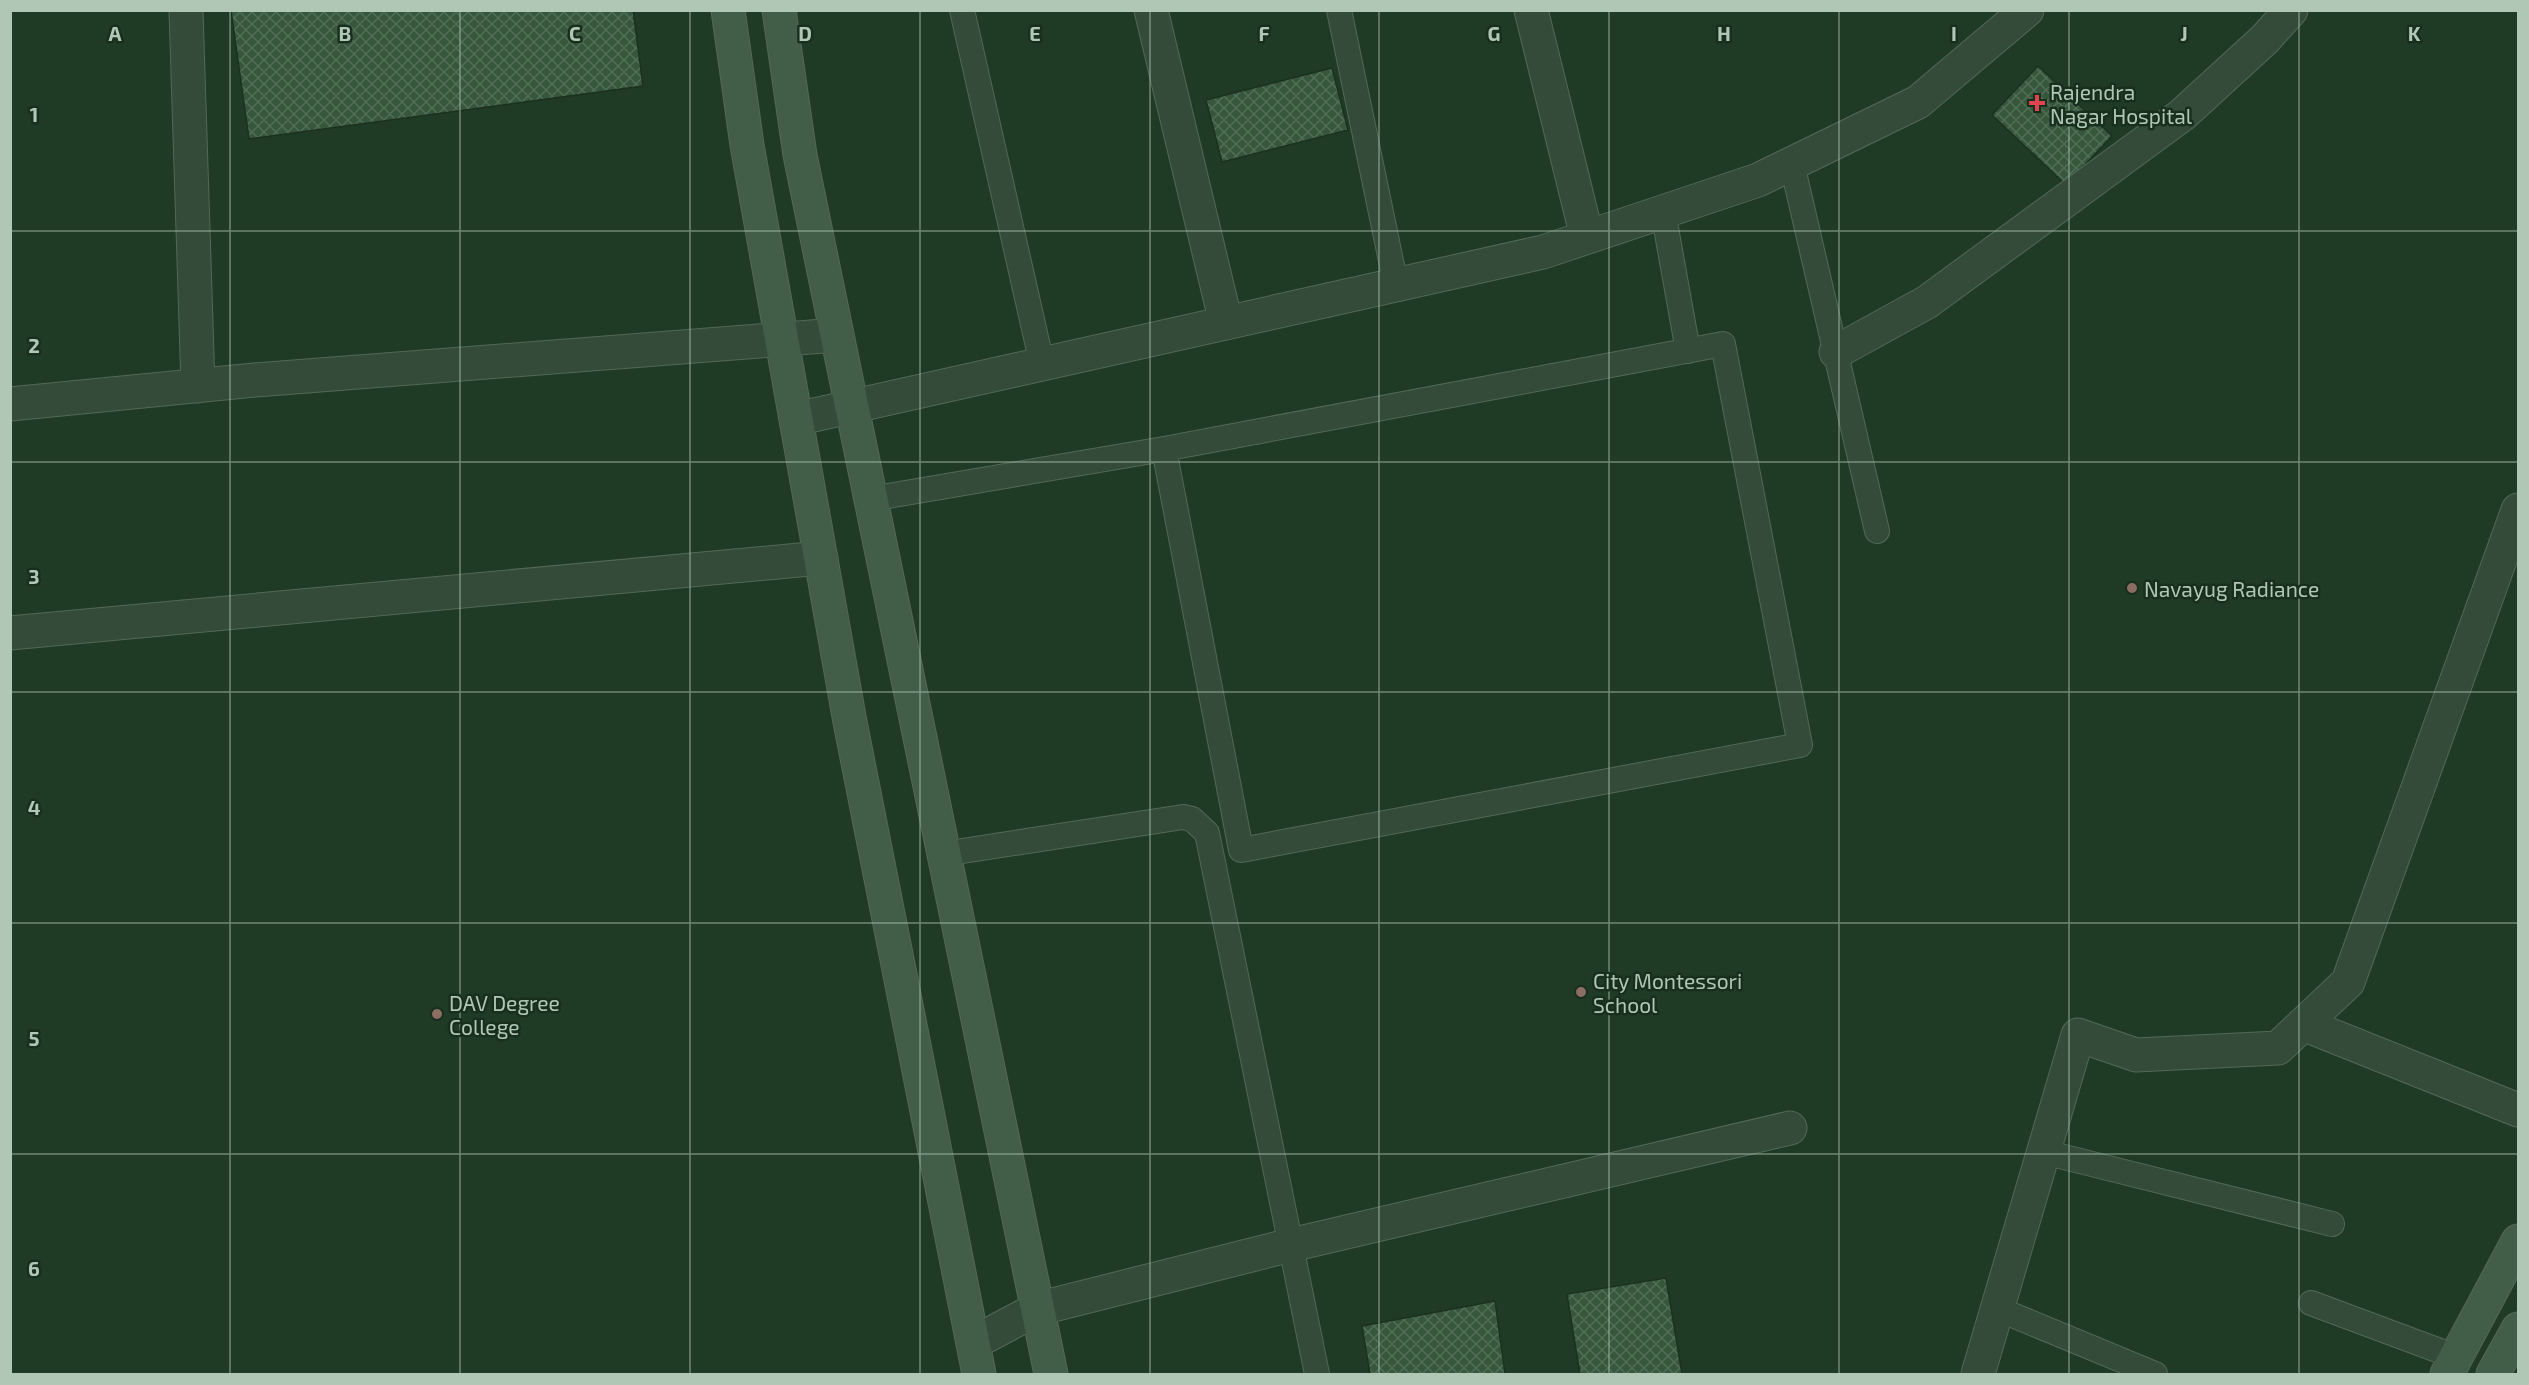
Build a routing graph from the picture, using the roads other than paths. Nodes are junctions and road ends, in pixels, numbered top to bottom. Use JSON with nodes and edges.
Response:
{"nodes":[{"id":1,"x":186,"y":10,"type":"edge"},
{"id":2,"x":728,"y":10,"type":"edge"},
{"id":3,"x":779,"y":10,"type":"edge"},
{"id":4,"x":962,"y":10,"type":"edge"},
{"id":5,"x":1151,"y":10,"type":"edge"},
{"id":6,"x":1339,"y":10,"type":"edge"},
{"id":7,"x":1531,"y":10,"type":"edge"},
{"id":8,"x":2027,"y":10,"type":"edge"},
{"id":9,"x":2291,"y":10,"type":"edge"},
{"id":10,"x":1998,"y":22,"type":"edge"},
{"id":11,"x":1792,"y":164,"type":"junction"},
{"id":12,"x":1663,"y":211,"type":"junction"},
{"id":13,"x":1587,"y":237,"type":"junction"},
{"id":14,"x":1396,"y":285,"type":"junction"},
{"id":15,"x":1226,"y":323,"type":"junction"},
{"id":16,"x":837,"y":335,"type":"junction"},
{"id":17,"x":781,"y":339,"type":"junction"},
{"id":18,"x":1688,"y":351,"type":"junction"},
{"id":19,"x":1836,"y":352,"type":"junction"},
{"id":20,"x":1042,"y":364,"type":"junction"},
{"id":21,"x":198,"y":386,"type":"junction"},
{"id":22,"x":10,"y":404,"type":"edge"},
{"id":23,"x":851,"y":406,"type":"junction"},
{"id":24,"x":796,"y":419,"type":"junction"},
{"id":25,"x":1164,"y":449,"type":"junction"},
{"id":26,"x":870,"y":499,"type":"junction"},
{"id":27,"x":2518,"y":510,"type":"edge"},
{"id":28,"x":1878,"y":531,"type":"dead end"},
{"id":29,"x":820,"y":558,"type":"junction"},
{"id":30,"x":10,"y":633,"type":"edge"},
{"id":31,"x":943,"y":854,"type":"junction"},
{"id":32,"x":2303,"y":1024,"type":"junction"},
{"id":33,"x":2518,"y":1110,"type":"edge"},
{"id":34,"x":1790,"y":1128,"type":"dead end"},
{"id":35,"x":2044,"y":1152,"type":"junction"},
{"id":36,"x":2332,"y":1224,"type":"dead end"},
{"id":37,"x":2518,"y":1241,"type":"edge"},
{"id":38,"x":1291,"y":1245,"type":"junction"},
{"id":39,"x":2311,"y":1303,"type":"dead end"},
{"id":40,"x":1037,"y":1309,"type":"junction"},
{"id":41,"x":1998,"y":1309,"type":"junction"},
{"id":42,"x":2518,"y":1329,"type":"edge"},
{"id":43,"x":973,"y":1343,"type":"junction"},
{"id":44,"x":2452,"y":1366,"type":"edge"},
{"id":45,"x":979,"y":1374,"type":"edge"},
{"id":46,"x":1051,"y":1374,"type":"edge"},
{"id":47,"x":1317,"y":1374,"type":"edge"},
{"id":48,"x":1978,"y":1374,"type":"edge"},
{"id":49,"x":2155,"y":1374,"type":"edge"},
{"id":50,"x":2493,"y":1374,"type":"edge"}],
"edges":[{"from":1,"to":21,"type":"street"},
{"from":2,"to":17,"type":"main road"},
{"from":3,"to":16,"type":"main road"},
{"from":4,"to":20,"type":"lane"},
{"from":5,"to":15,"type":"street"},
{"from":6,"to":14,"type":"lane"},
{"from":7,"to":13,"type":"street"},
{"from":8,"to":10,"type":"street"},
{"from":9,"to":19,"type":"street"},
{"from":10,"to":11,"type":"street"},
{"from":11,"to":12,"type":"street"},
{"from":11,"to":19,"type":"lane"},
{"from":12,"to":13,"type":"street"},
{"from":12,"to":18,"type":"lane"},
{"from":13,"to":14,"type":"street"},
{"from":14,"to":15,"type":"street"},
{"from":15,"to":20,"type":"street"},
{"from":16,"to":17,"type":"street"},
{"from":16,"to":23,"type":"main road"},
{"from":17,"to":21,"type":"street"},
{"from":17,"to":24,"type":"main road"},
{"from":18,"to":25,"type":"lane"},
{"from":18,"to":25,"type":"lane"},
{"from":19,"to":28,"type":"lane"},
{"from":20,"to":23,"type":"street"},
{"from":21,"to":22,"type":"street"},
{"from":23,"to":24,"type":"street"},
{"from":23,"to":26,"type":"main road"},
{"from":24,"to":29,"type":"main road"},
{"from":25,"to":26,"type":"lane"},
{"from":26,"to":31,"type":"main road"},
{"from":27,"to":32,"type":"street"},
{"from":29,"to":30,"type":"street"},
{"from":29,"to":43,"type":"main road"},
{"from":31,"to":38,"type":"lane"},
{"from":31,"to":40,"type":"main road"},
{"from":32,"to":33,"type":"street"},
{"from":32,"to":35,"type":"street"},
{"from":34,"to":38,"type":"street"},
{"from":35,"to":36,"type":"lane"},
{"from":35,"to":41,"type":"street"},
{"from":37,"to":44,"type":"main road"},
{"from":38,"to":40,"type":"street"},
{"from":38,"to":47,"type":"lane"},
{"from":39,"to":44,"type":"lane"},
{"from":40,"to":43,"type":"street"},
{"from":40,"to":46,"type":"main road"},
{"from":41,"to":48,"type":"street"},
{"from":41,"to":49,"type":"lane"},
{"from":42,"to":50,"type":"main road"},
{"from":43,"to":45,"type":"main road"}]}
